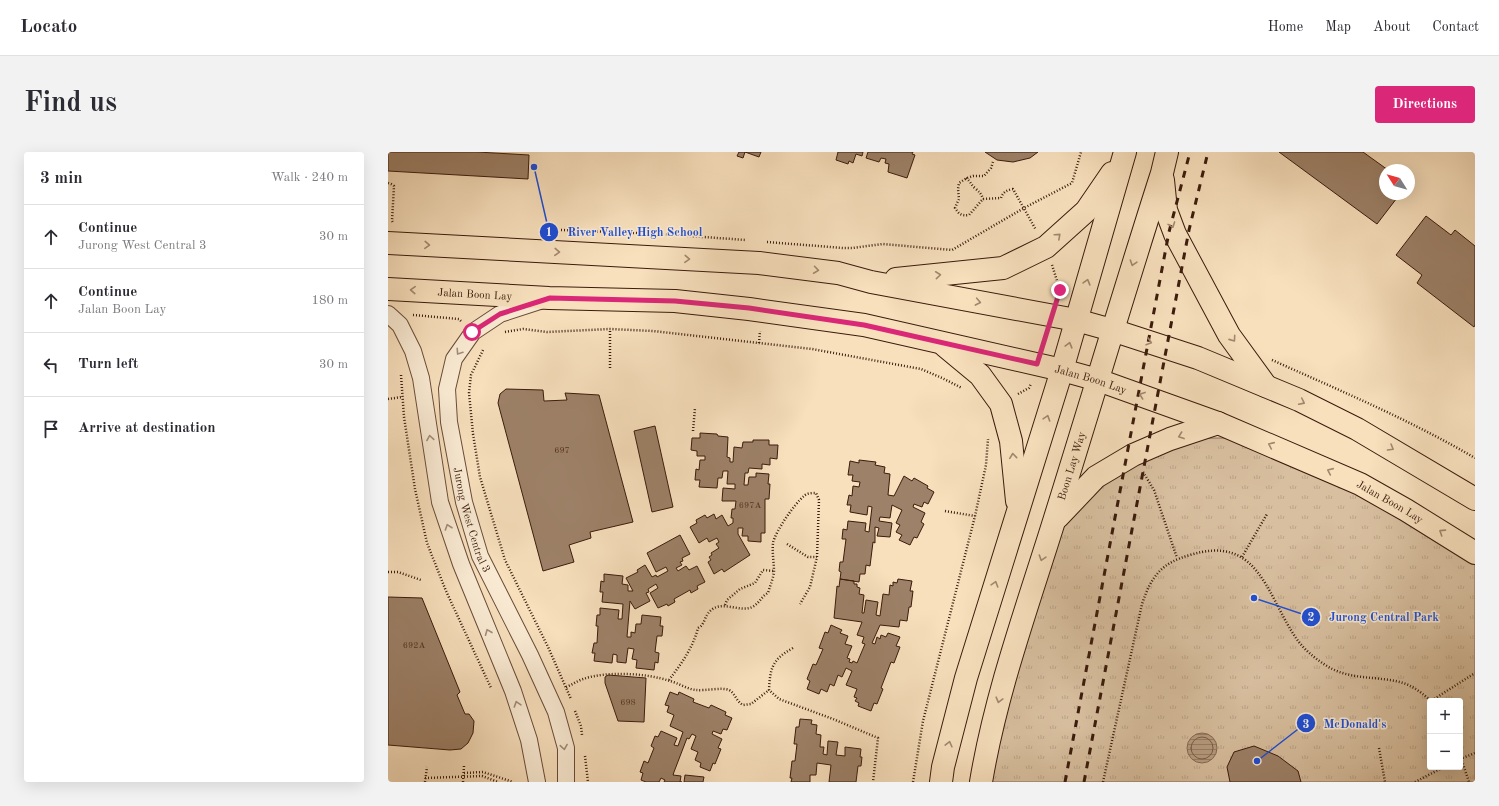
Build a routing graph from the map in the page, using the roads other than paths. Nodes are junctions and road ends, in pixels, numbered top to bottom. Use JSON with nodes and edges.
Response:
{"nodes":[{"id":1,"x":1167,"y":152,"type":"edge"},
{"id":2,"x":1125,"y":153,"type":"edge"},
{"id":3,"x":1162,"y":173,"type":"junction"},
{"id":4,"x":391,"y":234,"type":"edge"},
{"id":5,"x":871,"y":282,"type":"junction"},
{"id":6,"x":388,"y":289,"type":"edge"},
{"id":7,"x":550,"y":298,"type":"junction"},
{"id":8,"x":394,"y":319,"type":"edge"},
{"id":9,"x":1076,"y":320,"type":"junction"},
{"id":10,"x":1112,"y":330,"type":"junction"},
{"id":11,"x":941,"y":343,"type":"junction"},
{"id":12,"x":1062,"y":370,"type":"junction"},
{"id":13,"x":1098,"y":380,"type":"junction"},
{"id":14,"x":1266,"y":386,"type":"junction"},
{"id":15,"x":1218,"y":423,"type":"junction"},
{"id":16,"x":1475,"y":499,"type":"edge"},
{"id":17,"x":1018,"y":508,"type":"junction"},
{"id":18,"x":1054,"y":521,"type":"junction"},
{"id":19,"x":1475,"y":553,"type":"edge"},
{"id":20,"x":537,"y":782,"type":"edge"},
{"id":21,"x":566,"y":782,"type":"edge"},
{"id":22,"x":941,"y":782,"type":"edge"},
{"id":23,"x":981,"y":782,"type":"edge"}],
"edges":[{"from":1,"to":3,"type":"main road","name":"Boon Lay Way"},
{"from":5,"to":2,"type":"main road","one_way":true},
{"from":9,"to":2,"type":"main road","one_way":true},
{"from":3,"to":10,"type":"main road","name":"Boon Lay Way","one_way":true},
{"from":3,"to":14,"type":"main road","one_way":true},
{"from":4,"to":5,"type":"main road","one_way":true},
{"from":5,"to":9,"type":"main road","one_way":true},
{"from":7,"to":6,"type":"main road","name":"Jalan Boon Lay","one_way":true},
{"from":7,"to":11,"type":"main road","name":"Jalan Boon Lay"},
{"from":7,"to":21,"type":"street","name":"Jurong West Central 3","one_way":true},
{"from":20,"to":8,"type":"street","name":"Jurong West Central 3","one_way":true},
{"from":9,"to":10,"type":"main road"},
{"from":12,"to":9,"type":"main road","one_way":true},
{"from":10,"to":13,"type":"main road","name":"Boon Lay Way"},
{"from":10,"to":14,"type":"main road","one_way":true},
{"from":11,"to":12,"type":"main road","name":"Jalan Boon Lay"},
{"from":17,"to":11,"type":"main road","one_way":true},
{"from":12,"to":13,"type":"main road","name":"Jalan Boon Lay"},
{"from":17,"to":12,"type":"main road","one_way":true},
{"from":15,"to":13,"type":"main road","name":"Jalan Boon Lay","one_way":true},
{"from":13,"to":18,"type":"main road","name":"Boon Lay Way"},
{"from":14,"to":16,"type":"main road","one_way":true},
{"from":15,"to":18,"type":"main road","one_way":true},
{"from":19,"to":15,"type":"main road","name":"Jalan Boon Lay","one_way":true},
{"from":22,"to":17,"type":"main road","one_way":true},
{"from":18,"to":23,"type":"main road","name":"Boon Lay Way","one_way":true}]}
